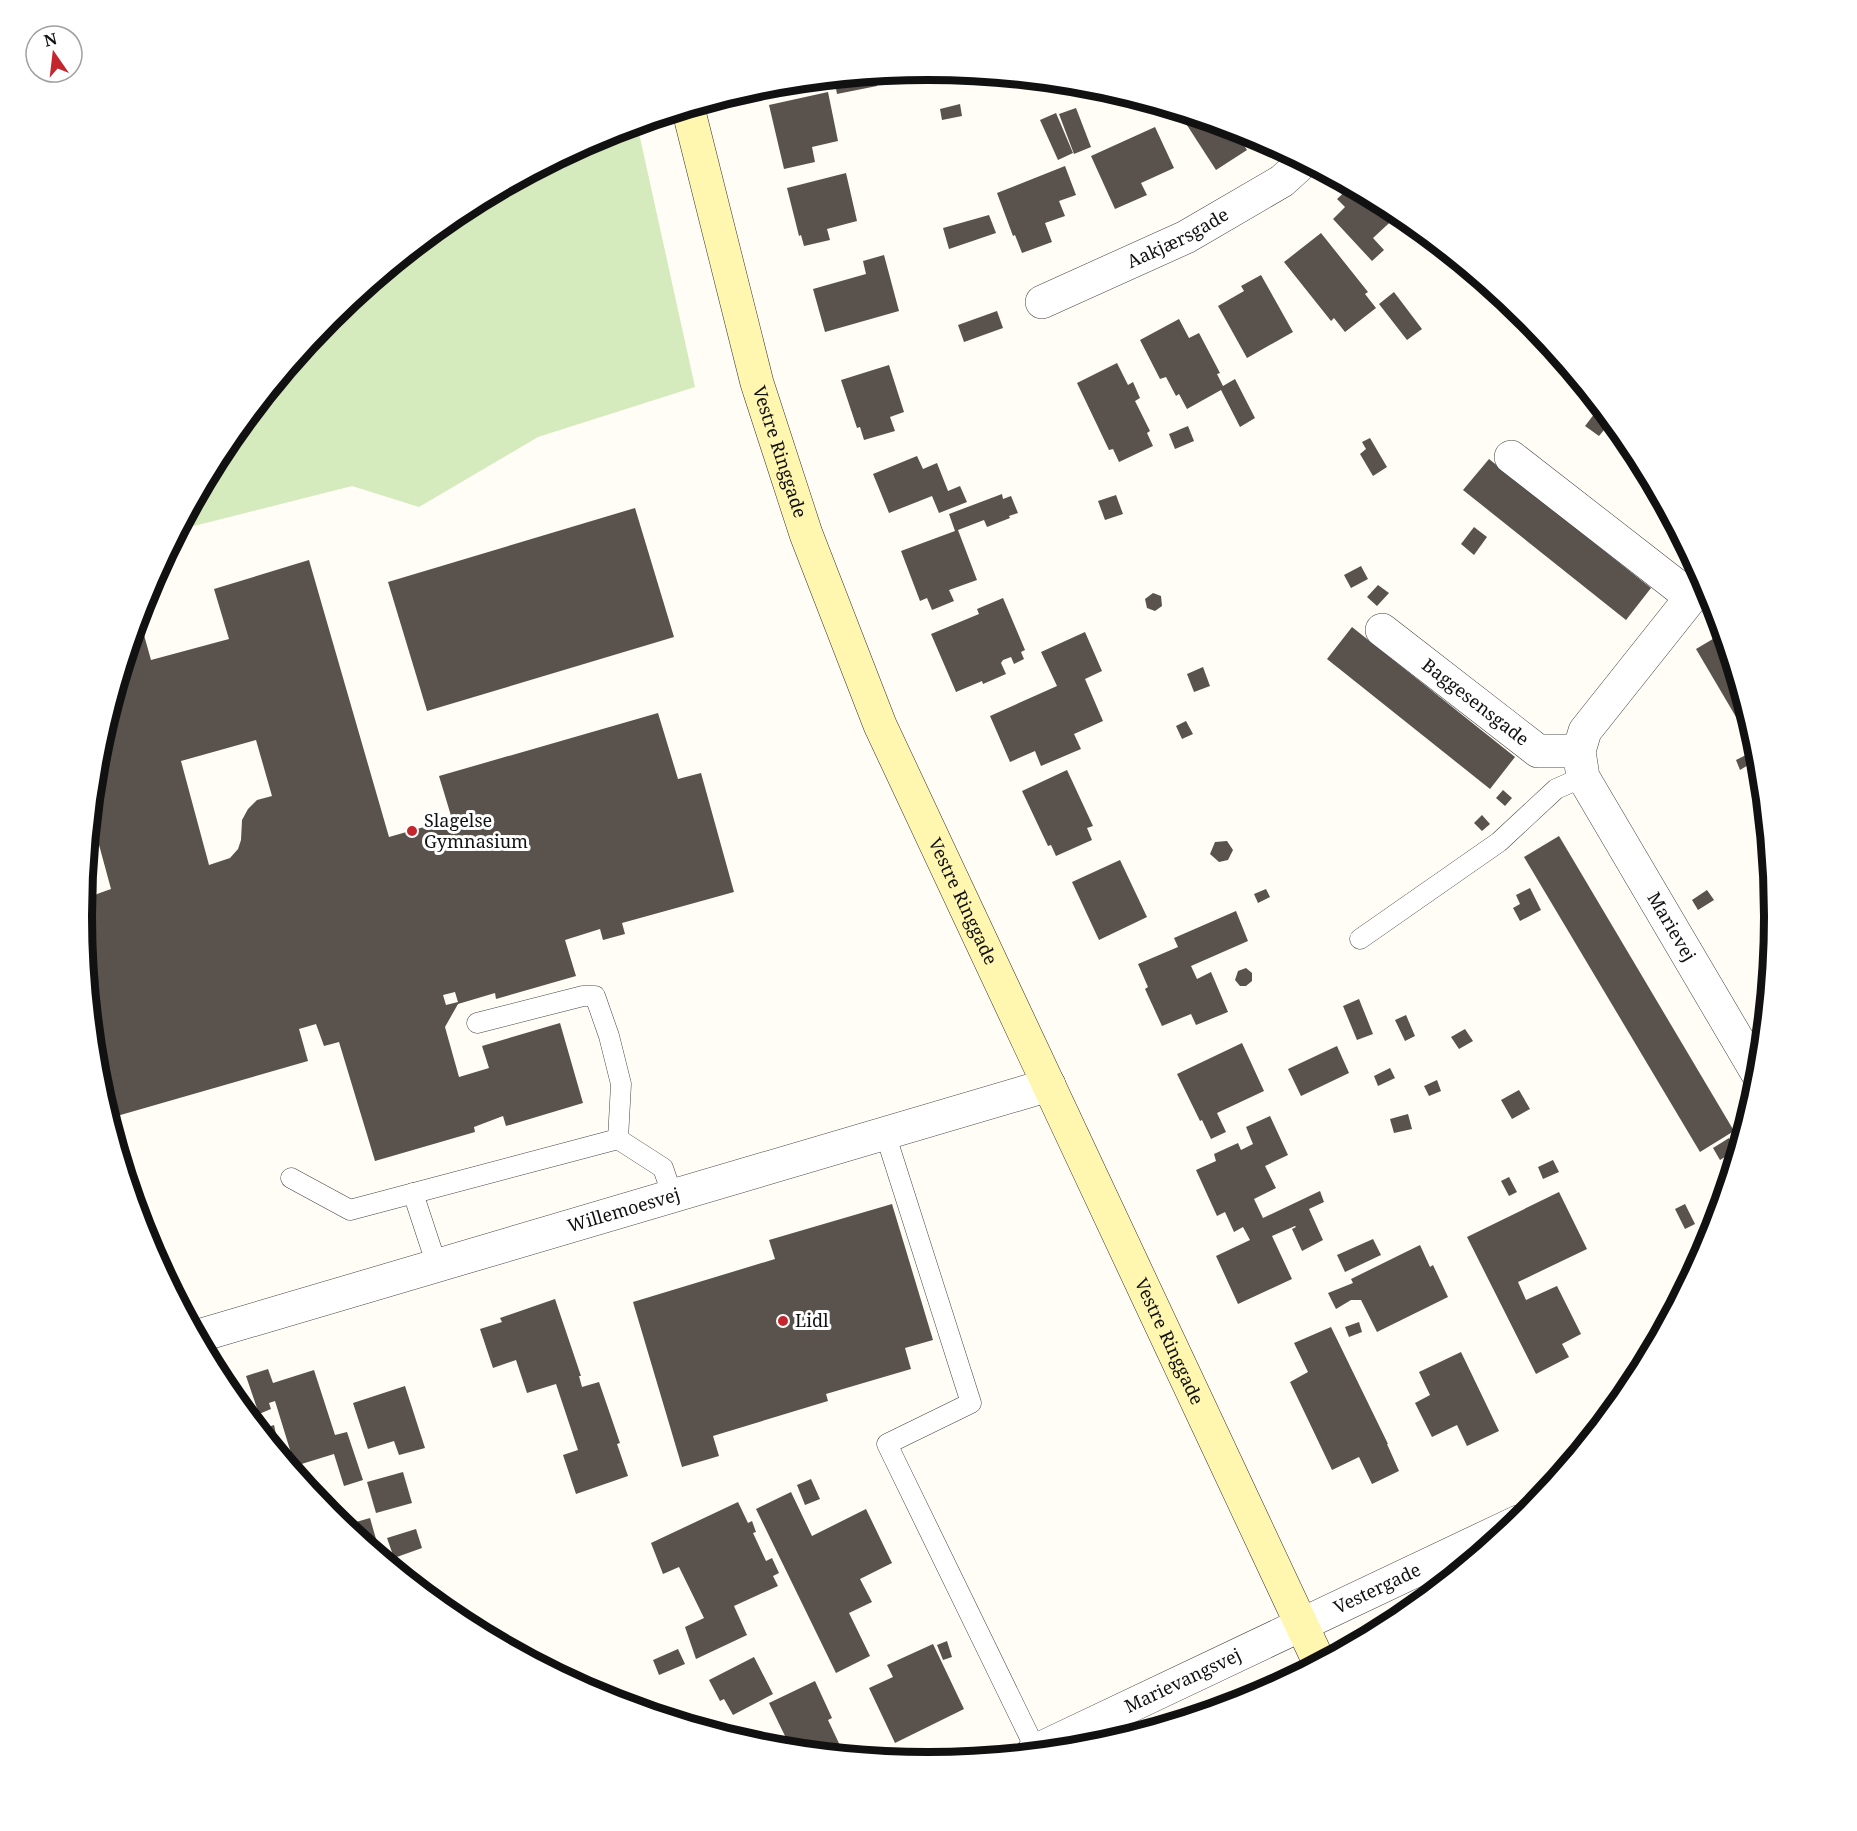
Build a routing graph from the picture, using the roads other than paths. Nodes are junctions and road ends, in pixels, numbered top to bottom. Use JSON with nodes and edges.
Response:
{"nodes":[{"id":1,"x":690,"y":115,"type":"edge"},
{"id":2,"x":1298,"y":166,"type":"edge"},
{"id":3,"x":1042,"y":302,"type":"dead end"},
{"id":4,"x":1511,"y":457,"type":"dead end"},
{"id":5,"x":1698,"y":589,"type":"edge"},
{"id":6,"x":1382,"y":630,"type":"dead end"},
{"id":7,"x":1581,"y":764,"type":"junction"},
{"id":8,"x":1360,"y":939,"type":"dead end"},
{"id":9,"x":477,"y":1023,"type":"dead end"},
{"id":10,"x":1751,"y":1062,"type":"edge"},
{"id":11,"x":1048,"y":1085,"type":"junction"},
{"id":12,"x":885,"y":1133,"type":"junction"},
{"id":13,"x":618,"y":1139,"type":"junction"},
{"id":14,"x":291,"y":1178,"type":"dead end"},
{"id":15,"x":413,"y":1193,"type":"junction"},
{"id":16,"x":673,"y":1197,"type":"junction"},
{"id":17,"x":436,"y":1266,"type":"junction"},
{"id":18,"x":205,"y":1334,"type":"edge"},
{"id":19,"x":1489,"y":1536,"type":"edge"},
{"id":20,"x":1301,"y":1624,"type":"junction"},
{"id":21,"x":1316,"y":1655,"type":"edge"},
{"id":22,"x":1083,"y":1737,"type":"edge"},
{"id":23,"x":1031,"y":1745,"type":"edge"}],
"edges":[{"from":1,"to":11,"type":"street","name":"Vestre Ringgade"},
{"from":2,"to":3,"type":"street","name":"Aakjærsgade"},
{"from":4,"to":5,"type":"street"},
{"from":5,"to":7,"type":"street"},
{"from":6,"to":7,"type":"street","name":"Baggesensgade"},
{"from":7,"to":8,"type":"lane"},
{"from":7,"to":10,"type":"street","name":"Marievej"},
{"from":9,"to":13,"type":"lane"},
{"from":11,"to":12,"type":"street","name":"Willemoesvej"},
{"from":11,"to":20,"type":"street","name":"Vestre Ringgade"},
{"from":12,"to":16,"type":"street","name":"Willemoesvej"},
{"from":12,"to":23,"type":"lane"},
{"from":13,"to":15,"type":"lane"},
{"from":13,"to":16,"type":"lane"},
{"from":14,"to":15,"type":"lane"},
{"from":15,"to":17,"type":"lane"},
{"from":16,"to":17,"type":"street","name":"Willemoesvej"},
{"from":17,"to":18,"type":"street","name":"Willemoesvej"},
{"from":19,"to":20,"type":"street","name":"Vestergade"},
{"from":20,"to":21,"type":"street","name":"Vestre Ringgade"},
{"from":20,"to":22,"type":"street","name":"Marievangsvej"}]}
